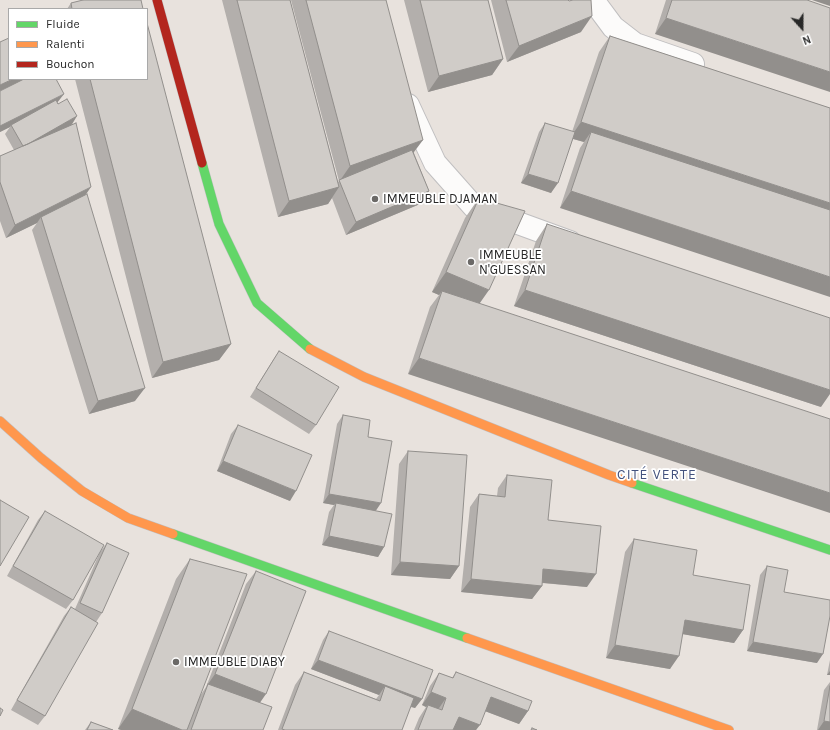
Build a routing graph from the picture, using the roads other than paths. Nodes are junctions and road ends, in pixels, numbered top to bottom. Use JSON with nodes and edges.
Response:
{"nodes":[{"id":1,"x":157,"y":0,"type":"edge"},
{"id":2,"x":593,"y":0,"type":"edge"},
{"id":3,"x":710,"y":70,"type":"edge"},
{"id":4,"x":402,"y":90,"type":"edge"},
{"id":5,"x":592,"y":250,"type":"edge"},
{"id":6,"x":0,"y":421,"type":"edge"},
{"id":7,"x":830,"y":550,"type":"edge"},
{"id":8,"x":729,"y":730,"type":"edge"}],
"edges":[{"from":1,"to":7,"type":"street"},
{"from":2,"to":3,"type":"street"},
{"from":4,"to":5,"type":"street"},
{"from":6,"to":8,"type":"street"}]}
